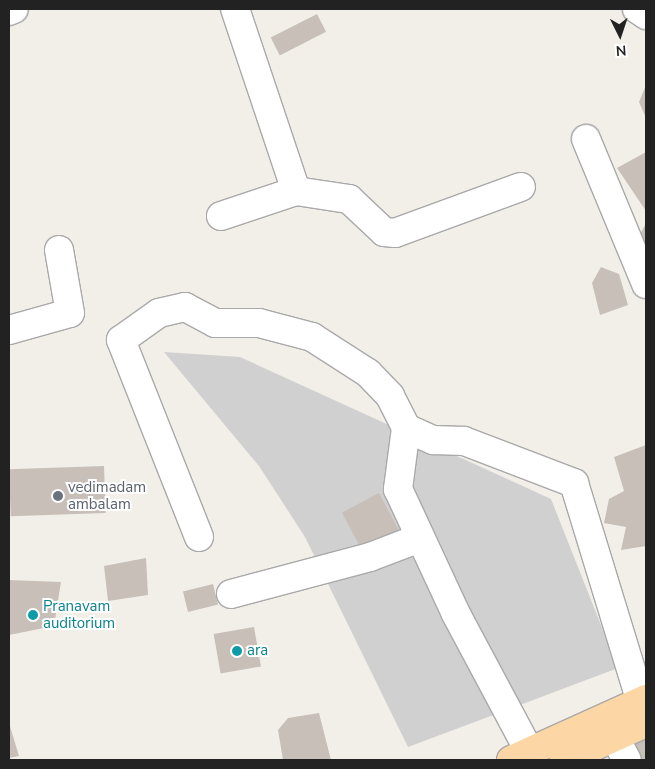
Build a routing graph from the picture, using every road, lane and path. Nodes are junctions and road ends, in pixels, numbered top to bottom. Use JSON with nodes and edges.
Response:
{"nodes":[{"id":1,"x":14,"y":9,"type":"edge"},
{"id":2,"x":235,"y":9,"type":"edge"},
{"id":3,"x":637,"y":9,"type":"edge"},
{"id":4,"x":9,"y":11,"type":"edge"},
{"id":5,"x":646,"y":15,"type":"edge"},
{"id":6,"x":586,"y":138,"type":"dead end"},
{"id":7,"x":521,"y":187,"type":"dead end"},
{"id":8,"x":296,"y":191,"type":"junction"},
{"id":9,"x":221,"y":216,"type":"dead end"},
{"id":10,"x":59,"y":250,"type":"dead end"},
{"id":11,"x":646,"y":284,"type":"edge"},
{"id":12,"x":9,"y":330,"type":"edge"},
{"id":13,"x":406,"y":428,"type":"junction"},
{"id":14,"x":199,"y":537,"type":"dead end"},
{"id":15,"x":420,"y":538,"type":"junction"},
{"id":16,"x":231,"y":594,"type":"dead end"},
{"id":17,"x":644,"y":708,"type":"edge"},
{"id":18,"x":614,"y":736,"type":"junction"},
{"id":19,"x":577,"y":746,"type":"edge"},
{"id":20,"x":520,"y":756,"type":"edge"},
{"id":21,"x":627,"y":760,"type":"edge"}],
"edges":[{"from":1,"to":4,"type":"street"},
{"from":2,"to":8,"type":"street"},
{"from":3,"to":5,"type":"street"},
{"from":6,"to":11,"type":"street"},
{"from":7,"to":8,"type":"street"},
{"from":8,"to":9,"type":"street"},
{"from":10,"to":12,"type":"street"},
{"from":13,"to":14,"type":"street"},
{"from":13,"to":15,"type":"street"},
{"from":13,"to":17,"type":"street"},
{"from":15,"to":16,"type":"street"},
{"from":15,"to":20,"type":"street"},
{"from":17,"to":18,"type":"main road"},
{"from":17,"to":19,"type":"main road"},
{"from":18,"to":19,"type":"main road"},
{"from":18,"to":21,"type":"street"},
{"from":19,"to":20,"type":"main road"}]}
